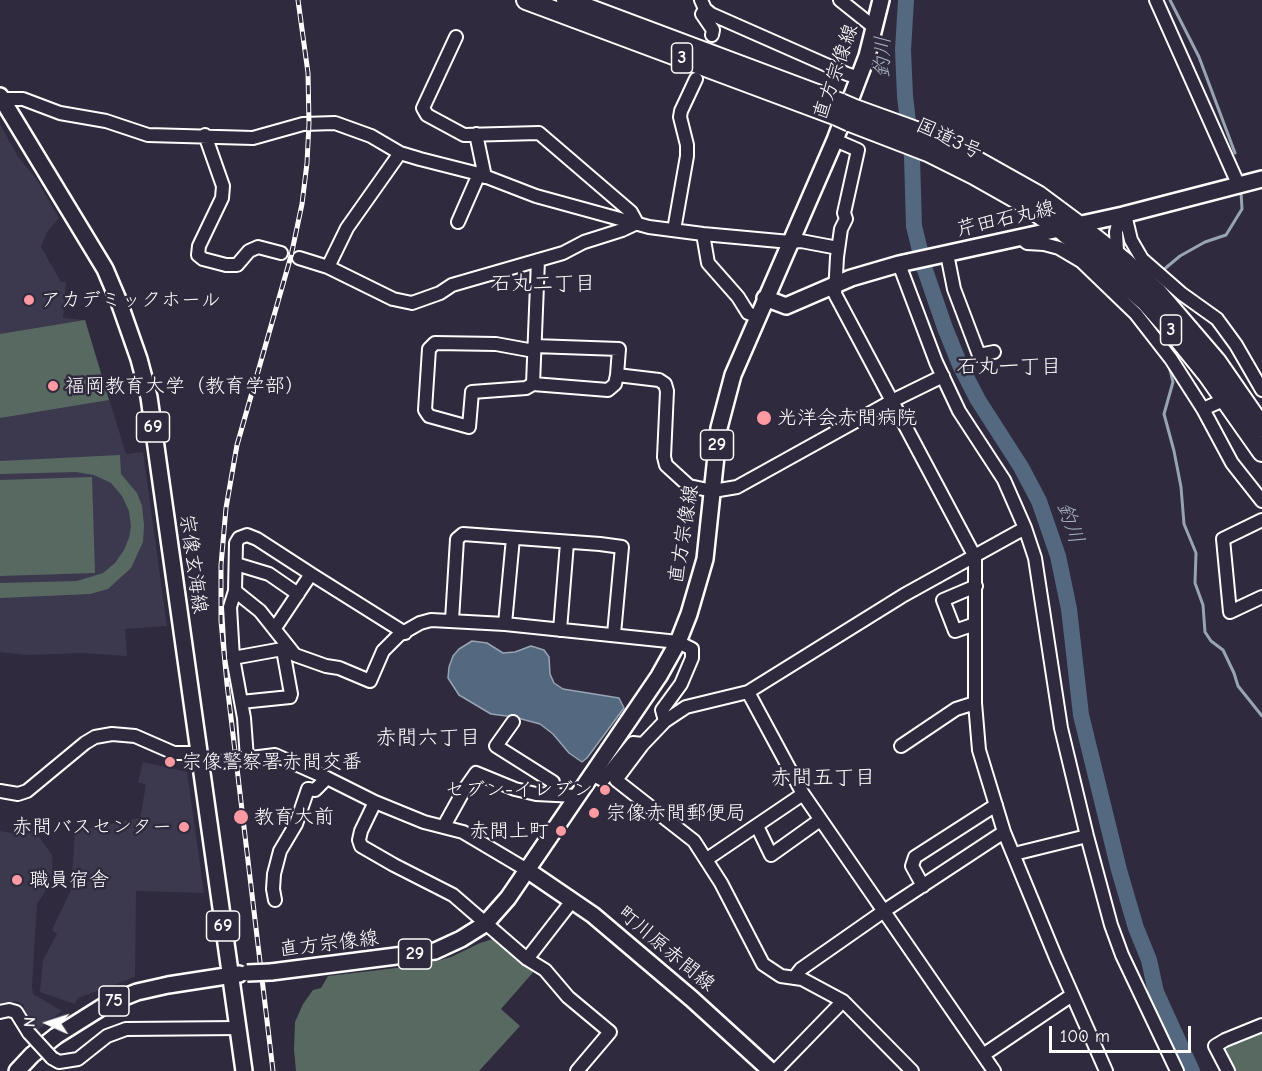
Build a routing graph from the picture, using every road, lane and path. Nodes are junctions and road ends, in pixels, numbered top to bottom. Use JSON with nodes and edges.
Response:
{"nodes":[{"id":1,"x":526,"y":0,"type":"edge"},
{"id":2,"x":566,"y":0,"type":"edge"},
{"id":3,"x":840,"y":0,"type":"edge"},
{"id":4,"x":881,"y":0,"type":"edge"},
{"id":5,"x":1156,"y":0,"type":"edge"},
{"id":6,"x":703,"y":5,"type":"edge"},
{"id":7,"x":875,"y":28,"type":"junction"},
{"id":8,"x":712,"y":35,"type":"dead end"},
{"id":9,"x":456,"y":37,"type":"dead end"},
{"id":10,"x":859,"y":78,"type":"junction"},
{"id":11,"x":696,"y":79,"type":"dead end"},
{"id":12,"x":1,"y":98,"type":"edge"},
{"id":13,"x":846,"y":113,"type":"junction"},
{"id":14,"x":476,"y":134,"type":"junction"},
{"id":15,"x":205,"y":135,"type":"junction"},
{"id":16,"x":835,"y":140,"type":"junction"},
{"id":17,"x":400,"y":153,"type":"junction"},
{"id":18,"x":482,"y":176,"type":"junction"},
{"id":19,"x":1262,"y":179,"type":"edge"},
{"id":20,"x":1239,"y":186,"type":"junction"},
{"id":21,"x":1123,"y":215,"type":"junction"},
{"id":22,"x":458,"y":222,"type":"dead end"},
{"id":23,"x":637,"y":223,"type":"junction"},
{"id":24,"x":1068,"y":226,"type":"junction"},
{"id":25,"x":674,"y":230,"type":"junction"},
{"id":26,"x":703,"y":234,"type":"junction"},
{"id":27,"x":1020,"y":237,"type":"junction"},
{"id":28,"x":790,"y":242,"type":"junction"},
{"id":29,"x":838,"y":248,"type":"junction"},
{"id":30,"x":281,"y":253,"type":"tunnel mouth"},
{"id":31,"x":947,"y":254,"type":"junction"},
{"id":32,"x":299,"y":258,"type":"tunnel mouth"},
{"id":33,"x":538,"y":260,"type":"junction"},
{"id":34,"x":1125,"y":262,"type":"junction"},
{"id":35,"x":902,"y":264,"type":"junction"},
{"id":36,"x":328,"y":267,"type":"junction"},
{"id":37,"x":834,"y":285,"type":"junction"},
{"id":38,"x":765,"y":298,"type":"junction"},
{"id":39,"x":758,"y":317,"type":"junction"},
{"id":40,"x":534,"y":348,"type":"junction"},
{"id":41,"x":994,"y":352,"type":"dead end"},
{"id":42,"x":617,"y":375,"type":"junction"},
{"id":43,"x":943,"y":376,"type":"junction"},
{"id":44,"x":1256,"y":383,"type":"edge"},
{"id":45,"x":533,"y":384,"type":"junction"},
{"id":46,"x":892,"y":401,"type":"junction"},
{"id":47,"x":1219,"y":402,"type":"dead end"},
{"id":48,"x":1203,"y":409,"type":"junction"},
{"id":49,"x":1262,"y":427,"type":"edge"},
{"id":50,"x":1262,"y":452,"type":"edge"},
{"id":51,"x":713,"y":491,"type":"junction"},
{"id":52,"x":1262,"y":501,"type":"edge"},
{"id":53,"x":1262,"y":520,"type":"edge"},
{"id":54,"x":1025,"y":528,"type":"junction"},
{"id":55,"x":513,"y":538,"type":"junction"},
{"id":56,"x":567,"y":543,"type":"junction"},
{"id":57,"x":975,"y":557,"type":"junction"},
{"id":58,"x":236,"y":564,"type":"junction"},
{"id":59,"x":311,"y":574,"type":"junction"},
{"id":60,"x":976,"y":586,"type":"junction"},
{"id":61,"x":236,"y":591,"type":"junction"},
{"id":62,"x":298,"y":594,"type":"junction"},
{"id":63,"x":1262,"y":597,"type":"edge"},
{"id":64,"x":452,"y":620,"type":"junction"},
{"id":65,"x":505,"y":624,"type":"junction"},
{"id":66,"x":975,"y":624,"type":"junction"},
{"id":67,"x":275,"y":628,"type":"junction"},
{"id":68,"x":560,"y":630,"type":"junction"},
{"id":69,"x":405,"y":633,"type":"junction"},
{"id":70,"x":614,"y":634,"type":"junction"},
{"id":71,"x":678,"y":642,"type":"junction"},
{"id":72,"x":285,"y":649,"type":"junction"},
{"id":73,"x":233,"y":658,"type":"junction"},
{"id":74,"x":748,"y":692,"type":"junction"},
{"id":75,"x":241,"y":702,"type":"junction"},
{"id":76,"x":975,"y":703,"type":"junction"},
{"id":77,"x":665,"y":721,"type":"junction"},
{"id":78,"x":513,"y":722,"type":"dead end"},
{"id":79,"x":643,"y":744,"type":"junction"},
{"id":80,"x":901,"y":746,"type":"dead end"},
{"id":81,"x":199,"y":759,"type":"junction"},
{"id":82,"x":245,"y":759,"type":"junction"},
{"id":83,"x":591,"y":774,"type":"junction"},
{"id":84,"x":327,"y":777,"type":"junction"},
{"id":85,"x":0,"y":791,"type":"edge"},
{"id":86,"x":802,"y":794,"type":"junction"},
{"id":87,"x":554,"y":795,"type":"junction"},
{"id":88,"x":576,"y":796,"type":"junction"},
{"id":89,"x":375,"y":802,"type":"junction"},
{"id":90,"x":996,"y":805,"type":"junction"},
{"id":91,"x":820,"y":820,"type":"junction"},
{"id":92,"x":444,"y":826,"type":"junction"},
{"id":93,"x":757,"y":826,"type":"junction"},
{"id":94,"x":1004,"y":832,"type":"junction"},
{"id":95,"x":1087,"y":836,"type":"junction"},
{"id":96,"x":1014,"y":854,"type":"junction"},
{"id":97,"x":707,"y":859,"type":"junction"},
{"id":98,"x":527,"y":870,"type":"junction"},
{"id":99,"x":922,"y":886,"type":"junction"},
{"id":100,"x":275,"y":900,"type":"dead end"},
{"id":101,"x":572,"y":901,"type":"junction"},
{"id":102,"x":884,"y":911,"type":"junction"},
{"id":103,"x":485,"y":924,"type":"junction"},
{"id":104,"x":527,"y":959,"type":"junction"},
{"id":105,"x":231,"y":975,"type":"junction"},
{"id":106,"x":794,"y":978,"type":"junction"},
{"id":107,"x":1072,"y":995,"type":"junction"},
{"id":108,"x":843,"y":1001,"type":"junction"},
{"id":109,"x":0,"y":1012,"type":"edge"},
{"id":110,"x":1262,"y":1025,"type":"edge"},
{"id":111,"x":238,"y":1028,"type":"junction"},
{"id":112,"x":984,"y":1055,"type":"junction"},
{"id":113,"x":17,"y":1071,"type":"edge"},
{"id":114,"x":244,"y":1071,"type":"edge"},
{"id":115,"x":577,"y":1071,"type":"edge"},
{"id":116,"x":771,"y":1071,"type":"edge"},
{"id":117,"x":912,"y":1071,"type":"edge"},
{"id":118,"x":994,"y":1071,"type":"edge"},
{"id":119,"x":1106,"y":1071,"type":"edge"},
{"id":120,"x":1177,"y":1071,"type":"edge"},
{"id":121,"x":1228,"y":1071,"type":"edge"}],
"edges":[{"from":1,"to":13,"type":"highway","name":"国道3号","number":"3"},
{"from":2,"to":13,"type":"highway","name":"国道3号","number":"3"},
{"from":3,"to":7,"type":"street"},
{"from":4,"to":7,"type":"main road","name":"直方宗像線","number":"29"},
{"from":5,"to":20,"type":"street"},
{"from":6,"to":8,"type":"street"},
{"from":6,"to":10,"type":"street"},
{"from":7,"to":10,"type":"main road","name":"直方宗像線","number":"29"},
{"from":9,"to":14,"type":"street"},
{"from":10,"to":16,"type":"main road","name":"直方宗像線","number":"29"},
{"from":11,"to":25,"type":"street"},
{"from":12,"to":15,"type":"street"},
{"from":12,"to":81,"type":"main road","name":"宗像玄海線","number":"69"},
{"from":13,"to":24,"type":"highway","name":"国道3号","number":"3"},
{"from":14,"to":18,"type":"street"},
{"from":14,"to":23,"type":"street"},
{"from":15,"to":17,"type":"street"},
{"from":15,"to":30,"type":"street"},
{"from":16,"to":28,"type":"main road","name":"直方宗像線","number":"29"},
{"from":16,"to":29,"type":"street"},
{"from":17,"to":18,"type":"street"},
{"from":17,"to":36,"type":"street"},
{"from":18,"to":22,"type":"street"},
{"from":18,"to":23,"type":"street"},
{"from":19,"to":20,"type":"main road","name":"芹田石丸線"},
{"from":20,"to":21,"type":"main road","name":"芹田石丸線"},
{"from":21,"to":24,"type":"main road","name":"芹田石丸線"},
{"from":21,"to":34,"type":"street"},
{"from":21,"to":44,"type":"street"},
{"from":23,"to":25,"type":"street"},
{"from":23,"to":33,"type":"street"},
{"from":24,"to":27,"type":"main road","name":"芹田石丸線"},
{"from":24,"to":34,"type":"highway","name":"国道3号","number":"3"},
{"from":24,"to":50,"type":"highway","name":"国道3号","number":"3"},
{"from":25,"to":26,"type":"street"},
{"from":26,"to":28,"type":"street"},
{"from":26,"to":39,"type":"street"},
{"from":27,"to":31,"type":"main road","name":"芹田石丸線"},
{"from":27,"to":48,"type":"street"},
{"from":28,"to":29,"type":"street"},
{"from":28,"to":38,"type":"main road","name":"直方宗像線","number":"29"},
{"from":29,"to":37,"type":"street"},
{"from":31,"to":35,"type":"main road","name":"芹田石丸線"},
{"from":31,"to":41,"type":"street"},
{"from":32,"to":36,"type":"street"},
{"from":33,"to":36,"type":"street"},
{"from":33,"to":40,"type":"street"},
{"from":34,"to":49,"type":"highway","name":"国道3号","number":"3"},
{"from":35,"to":37,"type":"main road","name":"芹田石丸線"},
{"from":35,"to":43,"type":"street"},
{"from":37,"to":38,"type":"main road","name":"芹田石丸線"},
{"from":37,"to":46,"type":"street"},
{"from":38,"to":39,"type":"main road","name":"直方宗像線","number":"29"},
{"from":39,"to":51,"type":"main road","name":"直方宗像線","number":"29"},
{"from":40,"to":42,"type":"street"},
{"from":40,"to":45,"type":"street"},
{"from":40,"to":45,"type":"street"},
{"from":42,"to":45,"type":"street"},
{"from":42,"to":51,"type":"street"},
{"from":43,"to":46,"type":"street"},
{"from":43,"to":54,"type":"street"},
{"from":46,"to":51,"type":"street"},
{"from":46,"to":57,"type":"street"},
{"from":47,"to":48,"type":"street"},
{"from":48,"to":52,"type":"street"},
{"from":51,"to":71,"type":"main road","name":"直方宗像線","number":"29"},
{"from":53,"to":63,"type":"street"},
{"from":54,"to":57,"type":"street"},
{"from":54,"to":95,"type":"street"},
{"from":55,"to":56,"type":"street"},
{"from":55,"to":64,"type":"street"},
{"from":55,"to":65,"type":"street"},
{"from":56,"to":68,"type":"street"},
{"from":56,"to":70,"type":"street"},
{"from":57,"to":60,"type":"street"},
{"from":57,"to":74,"type":"street"},
{"from":58,"to":59,"type":"street"},
{"from":58,"to":61,"type":"street"},
{"from":58,"to":62,"type":"street"},
{"from":59,"to":62,"type":"street"},
{"from":59,"to":69,"type":"street"},
{"from":60,"to":66,"type":"street"},
{"from":60,"to":66,"type":"street"},
{"from":61,"to":67,"type":"street"},
{"from":61,"to":73,"type":"street"},
{"from":62,"to":67,"type":"street"},
{"from":64,"to":65,"type":"street"},
{"from":64,"to":69,"type":"street"},
{"from":65,"to":68,"type":"street"},
{"from":66,"to":76,"type":"street"},
{"from":67,"to":72,"type":"street"},
{"from":68,"to":70,"type":"street"},
{"from":69,"to":72,"type":"street"},
{"from":70,"to":71,"type":"street"},
{"from":71,"to":77,"type":"street"},
{"from":71,"to":83,"type":"main road","name":"直方宗像線","number":"29"},
{"from":72,"to":73,"type":"street"},
{"from":72,"to":75,"type":"street"},
{"from":73,"to":75,"type":"street"},
{"from":74,"to":77,"type":"street"},
{"from":74,"to":86,"type":"street"},
{"from":75,"to":82,"type":"street"},
{"from":76,"to":80,"type":"street"},
{"from":76,"to":90,"type":"street"},
{"from":77,"to":79,"type":"street"},
{"from":78,"to":87,"type":"street"},
{"from":79,"to":83,"type":"street"},
{"from":79,"to":97,"type":"street"},
{"from":81,"to":82,"type":"street","bridge":true},
{"from":81,"to":85,"type":"street"},
{"from":81,"to":105,"type":"main road","name":"宗像玄海線","number":"69"},
{"from":82,"to":84,"type":"street"},
{"from":83,"to":88,"type":"main road","name":"直方宗像線","number":"29"},
{"from":84,"to":89,"type":"street"},
{"from":84,"to":100,"type":"street"},
{"from":86,"to":91,"type":"street"},
{"from":86,"to":93,"type":"street"},
{"from":87,"to":88,"type":"street"},
{"from":87,"to":92,"type":"street"},
{"from":88,"to":98,"type":"main road","name":"直方宗像線","number":"29"},
{"from":89,"to":92,"type":"street"},
{"from":89,"to":103,"type":"street"},
{"from":90,"to":94,"type":"street"},
{"from":90,"to":99,"type":"street"},
{"from":91,"to":93,"type":"street"},
{"from":91,"to":102,"type":"street"},
{"from":92,"to":98,"type":"street"},
{"from":93,"to":97,"type":"street"},
{"from":94,"to":96,"type":"street"},
{"from":94,"to":99,"type":"street"},
{"from":95,"to":96,"type":"street"},
{"from":95,"to":120,"type":"street"},
{"from":96,"to":107,"type":"street"},
{"from":97,"to":106,"type":"street"},
{"from":98,"to":101,"type":"main road","name":"町川原赤間線"},
{"from":98,"to":103,"type":"main road","name":"直方宗像線","number":"29"},
{"from":99,"to":102,"type":"street"},
{"from":101,"to":104,"type":"street"},
{"from":101,"to":116,"type":"main road","name":"町川原赤間線"},
{"from":102,"to":106,"type":"street"},
{"from":102,"to":112,"type":"street"},
{"from":103,"to":104,"type":"street"},
{"from":103,"to":105,"type":"main road","name":"直方宗像線","number":"29","bridge":true},
{"from":104,"to":115,"type":"street"},
{"from":105,"to":111,"type":"main road","name":"宗像玄海線","number":"69"},
{"from":105,"to":113,"type":"main road","number":"75"},
{"from":106,"to":108,"type":"street"},
{"from":107,"to":112,"type":"street"},
{"from":107,"to":119,"type":"street"},
{"from":108,"to":116,"type":"street"},
{"from":108,"to":117,"type":"street"},
{"from":109,"to":111,"type":"street","bridge":true},
{"from":110,"to":121,"type":"street"},
{"from":111,"to":114,"type":"main road","name":"宗像玄海線","number":"69"},
{"from":112,"to":118,"type":"street"}]}
